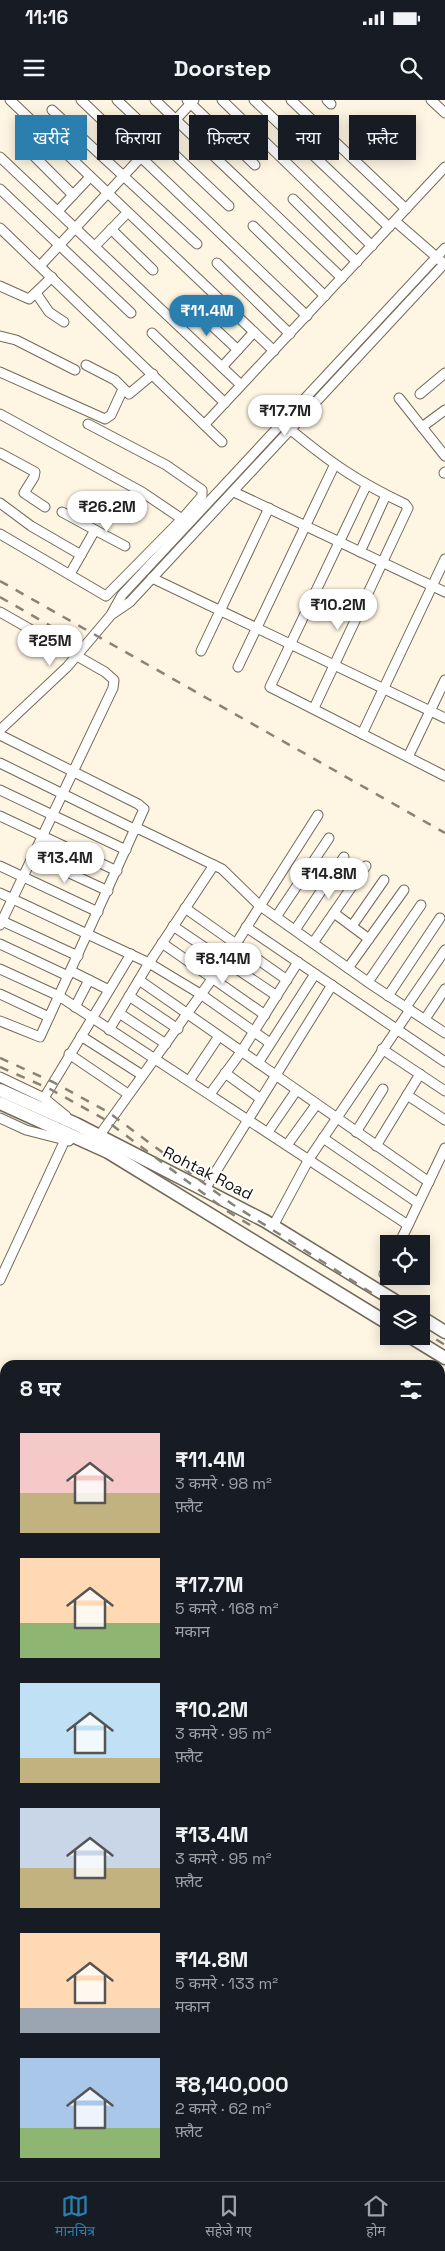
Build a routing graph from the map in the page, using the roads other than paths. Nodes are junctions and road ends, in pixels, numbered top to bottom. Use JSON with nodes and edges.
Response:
{"nodes":[{"id":1,"x":10,"y":100,"type":"edge"},
{"id":2,"x":81,"y":100,"type":"edge"},
{"id":3,"x":117,"y":100,"type":"edge"},
{"id":4,"x":155,"y":100,"type":"edge"},
{"id":5,"x":222,"y":100,"type":"edge"},
{"id":6,"x":254,"y":100,"type":"edge"},
{"id":7,"x":291,"y":100,"type":"edge"},
{"id":8,"x":431,"y":100,"type":"edge"},
{"id":9,"x":190,"y":101,"type":"edge"},
{"id":10,"x":52,"y":110,"type":"dead end"},
{"id":11,"x":445,"y":113,"type":"edge"},
{"id":12,"x":97,"y":115,"type":"edge"},
{"id":13,"x":134,"y":115,"type":"edge"},
{"id":14,"x":172,"y":115,"type":"edge"},
{"id":15,"x":179,"y":115,"type":"edge"},
{"id":16,"x":179,"y":122,"type":"edge"},
{"id":17,"x":278,"y":123,"type":"edge"},
{"id":18,"x":0,"y":157,"type":"edge"},
{"id":19,"x":179,"y":157,"type":"edge"},
{"id":20,"x":38,"y":160,"type":"edge"},
{"id":21,"x":138,"y":160,"type":"edge"},
{"id":22,"x":144,"y":160,"type":"edge"},
{"id":23,"x":319,"y":160,"type":"edge"},
{"id":24,"x":255,"y":165,"type":"dead end"},
{"id":25,"x":445,"y":167,"type":"edge"},
{"id":26,"x":90,"y":177,"type":"junction"},
{"id":27,"x":122,"y":177,"type":"junction"},
{"id":28,"x":0,"y":189,"type":"edge"},
{"id":29,"x":107,"y":194,"type":"junction"},
{"id":30,"x":73,"y":195,"type":"junction"},
{"id":31,"x":293,"y":199,"type":"dead end"},
{"id":32,"x":229,"y":206,"type":"dead end"},
{"id":33,"x":406,"y":209,"type":"junction"},
{"id":34,"x":58,"y":211,"type":"junction"},
{"id":35,"x":127,"y":213,"type":"junction"},
{"id":36,"x":392,"y":224,"type":"junction"},
{"id":37,"x":253,"y":226,"type":"dead end"},
{"id":38,"x":0,"y":228,"type":"edge"},
{"id":39,"x":75,"y":228,"type":"junction"},
{"id":40,"x":111,"y":229,"type":"junction"},
{"id":41,"x":197,"y":244,"type":"dead end"},
{"id":42,"x":60,"y":245,"type":"junction"},
{"id":43,"x":94,"y":246,"type":"junction"},
{"id":44,"x":372,"y":246,"type":"junction"},
{"id":45,"x":445,"y":248,"type":"edge"},
{"id":46,"x":436,"y":258,"type":"junction"},
{"id":47,"x":357,"y":262,"type":"junction"},
{"id":48,"x":217,"y":263,"type":"dead end"},
{"id":49,"x":445,"y":264,"type":"edge"},
{"id":50,"x":40,"y":266,"type":"junction"},
{"id":51,"x":153,"y":270,"type":"dead end"},
{"id":52,"x":52,"y":277,"type":"junction"},
{"id":53,"x":342,"y":278,"type":"junction"},
{"id":54,"x":0,"y":286,"type":"edge"},
{"id":55,"x":36,"y":293,"type":"junction"},
{"id":56,"x":325,"y":296,"type":"junction"},
{"id":57,"x":192,"y":306,"type":"dead end"},
{"id":58,"x":131,"y":313,"type":"dead end"},
{"id":59,"x":307,"y":316,"type":"junction"},
{"id":60,"x":64,"y":322,"type":"dead end"},
{"id":61,"x":254,"y":332,"type":"junction"},
{"id":62,"x":152,"y":333,"type":"dead end"},
{"id":63,"x":290,"y":334,"type":"junction"},
{"id":64,"x":0,"y":336,"type":"edge"},
{"id":65,"x":238,"y":350,"type":"junction"},
{"id":66,"x":274,"y":351,"type":"junction"},
{"id":67,"x":86,"y":365,"type":"dead end"},
{"id":68,"x":222,"y":368,"type":"junction"},
{"id":69,"x":75,"y":370,"type":"dead end"},
{"id":70,"x":0,"y":372,"type":"edge"},
{"id":71,"x":445,"y":373,"type":"edge"},
{"id":72,"x":153,"y":374,"type":"junction"},
{"id":73,"x":241,"y":385,"type":"junction"},
{"id":74,"x":124,"y":390,"type":"junction"},
{"id":75,"x":420,"y":394,"type":"dead end"},
{"id":76,"x":398,"y":398,"type":"dead end"},
{"id":77,"x":225,"y":403,"type":"junction"},
{"id":78,"x":445,"y":410,"type":"edge"},
{"id":79,"x":0,"y":414,"type":"edge"},
{"id":80,"x":88,"y":424,"type":"dead end"},
{"id":81,"x":205,"y":424,"type":"junction"},
{"id":82,"x":422,"y":428,"type":"junction"},
{"id":83,"x":291,"y":430,"type":"junction"},
{"id":84,"x":222,"y":442,"type":"dead end"},
{"id":85,"x":443,"y":450,"type":"edge"},
{"id":86,"x":0,"y":453,"type":"edge"},
{"id":87,"x":334,"y":466,"type":"junction"},
{"id":88,"x":366,"y":486,"type":"junction"},
{"id":89,"x":234,"y":492,"type":"junction"},
{"id":90,"x":386,"y":495,"type":"junction"},
{"id":91,"x":0,"y":503,"type":"edge"},
{"id":92,"x":45,"y":507,"type":"dead end"},
{"id":93,"x":269,"y":508,"type":"junction"},
{"id":94,"x":62,"y":512,"type":"dead end"},
{"id":95,"x":182,"y":519,"type":"junction"},
{"id":96,"x":305,"y":526,"type":"junction"},
{"id":97,"x":95,"y":530,"type":"junction"},
{"id":98,"x":0,"y":534,"type":"edge"},
{"id":99,"x":339,"y":542,"type":"junction"},
{"id":100,"x":125,"y":546,"type":"dead end"},
{"id":101,"x":360,"y":552,"type":"junction"},
{"id":102,"x":81,"y":555,"type":"junction"},
{"id":103,"x":445,"y":559,"type":"edge"},
{"id":104,"x":384,"y":563,"type":"junction"},
{"id":105,"x":70,"y":574,"type":"junction"},
{"id":106,"x":152,"y":578,"type":"junction"},
{"id":107,"x":432,"y":586,"type":"junction"},
{"id":108,"x":445,"y":592,"type":"edge"},
{"id":109,"x":220,"y":611,"type":"junction"},
{"id":110,"x":0,"y":612,"type":"edge"},
{"id":111,"x":111,"y":615,"type":"junction"},
{"id":112,"x":255,"y":628,"type":"junction"},
{"id":113,"x":290,"y":644,"type":"junction"},
{"id":114,"x":201,"y":651,"type":"dead end"},
{"id":115,"x":78,"y":655,"type":"junction"},
{"id":116,"x":334,"y":666,"type":"junction"},
{"id":117,"x":238,"y":667,"type":"dead end"},
{"id":118,"x":445,"y":680,"type":"edge"},
{"id":119,"x":383,"y":689,"type":"junction"},
{"id":120,"x":314,"y":708,"type":"junction"},
{"id":121,"x":429,"y":711,"type":"junction"},
{"id":122,"x":445,"y":718,"type":"edge"},
{"id":123,"x":0,"y":730,"type":"edge"},
{"id":124,"x":362,"y":734,"type":"junction"},
{"id":125,"x":0,"y":735,"type":"edge"},
{"id":126,"x":408,"y":757,"type":"junction"},
{"id":127,"x":0,"y":764,"type":"edge"},
{"id":128,"x":72,"y":771,"type":"junction"},
{"id":129,"x":445,"y":776,"type":"edge"},
{"id":130,"x":0,"y":790,"type":"edge"},
{"id":131,"x":62,"y":794,"type":"junction"},
{"id":132,"x":52,"y":814,"type":"junction"},
{"id":133,"x":318,"y":815,"type":"dead end"},
{"id":134,"x":0,"y":816,"type":"edge"},
{"id":135,"x":136,"y":829,"type":"junction"},
{"id":136,"x":42,"y":836,"type":"junction"},
{"id":137,"x":329,"y":838,"type":"dead end"},
{"id":138,"x":126,"y":850,"type":"junction"},
{"id":139,"x":33,"y":856,"type":"junction"},
{"id":140,"x":344,"y":857,"type":"dead end"},
{"id":141,"x":214,"y":865,"type":"junction"},
{"id":142,"x":0,"y":866,"type":"edge"},
{"id":143,"x":366,"y":866,"type":"dead end"},
{"id":144,"x":117,"y":872,"type":"junction"},
{"id":145,"x":23,"y":876,"type":"junction"},
{"id":146,"x":384,"y":880,"type":"dead end"},
{"id":147,"x":404,"y":890,"type":"dead end"},
{"id":148,"x":108,"y":891,"type":"junction"},
{"id":149,"x":0,"y":893,"type":"edge"},
{"id":150,"x":13,"y":899,"type":"junction"},
{"id":151,"x":259,"y":905,"type":"junction"},
{"id":152,"x":421,"y":905,"type":"dead end"},
{"id":153,"x":185,"y":908,"type":"junction"},
{"id":154,"x":98,"y":912,"type":"junction"},
{"id":155,"x":334,"y":913,"type":"junction"},
{"id":156,"x":276,"y":917,"type":"junction"},
{"id":157,"x":440,"y":918,"type":"dead end"},
{"id":158,"x":1,"y":922,"type":"edge"},
{"id":159,"x":173,"y":926,"type":"junction"},
{"id":160,"x":352,"y":926,"type":"junction"},
{"id":161,"x":246,"y":927,"type":"junction"},
{"id":162,"x":295,"y":930,"type":"junction"},
{"id":163,"x":88,"y":934,"type":"junction"},
{"id":164,"x":369,"y":939,"type":"junction"},
{"id":165,"x":162,"y":943,"type":"junction"},
{"id":166,"x":0,"y":944,"type":"edge"},
{"id":167,"x":235,"y":944,"type":"junction"},
{"id":168,"x":313,"y":944,"type":"junction"},
{"id":169,"x":445,"y":950,"type":"edge"},
{"id":170,"x":131,"y":954,"type":"junction"},
{"id":171,"x":78,"y":956,"type":"junction"},
{"id":172,"x":225,"y":961,"type":"junction"},
{"id":173,"x":298,"y":962,"type":"junction"},
{"id":174,"x":149,"y":963,"type":"junction"},
{"id":175,"x":348,"y":968,"type":"junction"},
{"id":176,"x":0,"y":969,"type":"edge"},
{"id":177,"x":70,"y":974,"type":"junction"},
{"id":178,"x":315,"y":974,"type":"junction"},
{"id":179,"x":213,"y":978,"type":"junction"},
{"id":180,"x":90,"y":980,"type":"junction"},
{"id":181,"x":139,"y":980,"type":"junction"},
{"id":182,"x":287,"y":980,"type":"junction"},
{"id":183,"x":368,"y":982,"type":"junction"},
{"id":184,"x":332,"y":985,"type":"junction"},
{"id":185,"x":109,"y":990,"type":"junction"},
{"id":186,"x":445,"y":990,"type":"edge"},
{"id":187,"x":0,"y":994,"type":"edge"},
{"id":188,"x":202,"y":995,"type":"junction"},
{"id":189,"x":59,"y":996,"type":"junction"},
{"id":190,"x":130,"y":996,"type":"junction"},
{"id":191,"x":277,"y":996,"type":"junction"},
{"id":192,"x":388,"y":996,"type":"junction"},
{"id":193,"x":75,"y":1007,"type":"junction"},
{"id":194,"x":408,"y":1008,"type":"junction"},
{"id":195,"x":119,"y":1014,"type":"junction"},
{"id":196,"x":188,"y":1014,"type":"junction"},
{"id":197,"x":265,"y":1015,"type":"junction"},
{"id":198,"x":49,"y":1017,"type":"junction"},
{"id":199,"x":91,"y":1019,"type":"junction"},
{"id":200,"x":425,"y":1019,"type":"junction"},
{"id":201,"x":0,"y":1021,"type":"edge"},
{"id":202,"x":396,"y":1028,"type":"junction"},
{"id":203,"x":178,"y":1029,"type":"junction"},
{"id":204,"x":109,"y":1030,"type":"junction"},
{"id":205,"x":253,"y":1032,"type":"junction"},
{"id":206,"x":445,"y":1032,"type":"edge"},
{"id":207,"x":80,"y":1036,"type":"junction"},
{"id":208,"x":219,"y":1036,"type":"junction"},
{"id":209,"x":270,"y":1043,"type":"junction"},
{"id":210,"x":166,"y":1044,"type":"junction"},
{"id":211,"x":382,"y":1049,"type":"junction"},
{"id":212,"x":241,"y":1052,"type":"junction"},
{"id":213,"x":69,"y":1054,"type":"junction"},
{"id":214,"x":155,"y":1058,"type":"junction"},
{"id":215,"x":445,"y":1062,"type":"edge"},
{"id":216,"x":258,"y":1063,"type":"junction"},
{"id":217,"x":226,"y":1073,"type":"junction"},
{"id":218,"x":420,"y":1074,"type":"junction"},
{"id":219,"x":142,"y":1075,"type":"junction"},
{"id":220,"x":0,"y":1077,"type":"edge"},
{"id":221,"x":276,"y":1077,"type":"junction"},
{"id":222,"x":190,"y":1081,"type":"junction"},
{"id":223,"x":383,"y":1089,"type":"dead end"},
{"id":224,"x":0,"y":1090,"type":"edge"},
{"id":225,"x":296,"y":1091,"type":"junction"},
{"id":226,"x":445,"y":1091,"type":"edge"},
{"id":227,"x":128,"y":1094,"type":"junction"},
{"id":228,"x":210,"y":1094,"type":"junction"},
{"id":229,"x":407,"y":1095,"type":"junction"},
{"id":230,"x":261,"y":1100,"type":"junction"},
{"id":231,"x":0,"y":1103,"type":"edge"},
{"id":232,"x":316,"y":1104,"type":"junction"},
{"id":233,"x":40,"y":1109,"type":"junction"},
{"id":234,"x":0,"y":1118,"type":"edge"},
{"id":235,"x":248,"y":1119,"type":"junction"},
{"id":236,"x":336,"y":1119,"type":"junction"},
{"id":237,"x":445,"y":1120,"type":"edge"},
{"id":238,"x":268,"y":1132,"type":"junction"},
{"id":239,"x":356,"y":1132,"type":"junction"},
{"id":240,"x":99,"y":1136,"type":"junction"},
{"id":241,"x":322,"y":1138,"type":"junction"},
{"id":242,"x":65,"y":1140,"type":"junction"},
{"id":243,"x":287,"y":1145,"type":"junction"},
{"id":244,"x":376,"y":1146,"type":"junction"},
{"id":245,"x":445,"y":1148,"type":"edge"},
{"id":246,"x":108,"y":1152,"type":"junction"},
{"id":247,"x":309,"y":1159,"type":"junction"},
{"id":248,"x":429,"y":1182,"type":"junction"},
{"id":249,"x":205,"y":1189,"type":"junction"},
{"id":250,"x":418,"y":1203,"type":"junction"},
{"id":251,"x":408,"y":1224,"type":"junction"},
{"id":252,"x":273,"y":1226,"type":"junction"},
{"id":253,"x":403,"y":1235,"type":"edge"},
{"id":254,"x":0,"y":1280,"type":"edge"},
{"id":255,"x":385,"y":1295,"type":"edge"},
{"id":256,"x":380,"y":1318,"type":"edge"},
{"id":257,"x":430,"y":1323,"type":"edge"},
{"id":258,"x":445,"y":1332,"type":"edge"},
{"id":259,"x":424,"y":1345,"type":"edge"},
{"id":260,"x":445,"y":1358,"type":"edge"}],
"edges":[{"from":1,"to":26,"type":"street"},
{"from":2,"to":12,"type":"street"},
{"from":3,"to":13,"type":"street"},
{"from":4,"to":14,"type":"street"},
{"from":5,"to":44,"type":"street"},
{"from":6,"to":17,"type":"street"},
{"from":7,"to":33,"type":"street"},
{"from":8,"to":11,"type":"street"},
{"from":9,"to":15,"type":"street"},
{"from":9,"to":24,"type":"street"},
{"from":10,"to":27,"type":"street"},
{"from":16,"to":53,"type":"street"},
{"from":18,"to":34,"type":"street"},
{"from":19,"to":32,"type":"street"},
{"from":20,"to":30,"type":"street"},
{"from":21,"to":27,"type":"street"},
{"from":22,"to":59,"type":"street"},
{"from":23,"to":36,"type":"street"},
{"from":25,"to":33,"type":"street"},
{"from":26,"to":29,"type":"street"},
{"from":26,"to":30,"type":"street"},
{"from":27,"to":29,"type":"street"},
{"from":27,"to":41,"type":"street"},
{"from":28,"to":42,"type":"street"},
{"from":29,"to":35,"type":"street"},
{"from":29,"to":39,"type":"street"},
{"from":30,"to":34,"type":"street"},
{"from":31,"to":47,"type":"street"},
{"from":33,"to":36,"type":"street"},
{"from":34,"to":39,"type":"street"},
{"from":35,"to":40,"type":"street"},
{"from":35,"to":61,"type":"street"},
{"from":36,"to":44,"type":"street"},
{"from":36,"to":46,"type":"street"},
{"from":37,"to":56,"type":"street"},
{"from":38,"to":50,"type":"street"},
{"from":39,"to":42,"type":"street"},
{"from":39,"to":43,"type":"street"},
{"from":40,"to":43,"type":"street"},
{"from":40,"to":51,"type":"street"},
{"from":42,"to":50,"type":"street"},
{"from":42,"to":58,"type":"street"},
{"from":43,"to":68,"type":"street"},
{"from":44,"to":47,"type":"street"},
{"from":45,"to":46,"type":"street"},
{"from":46,"to":49,"type":"street"},
{"from":46,"to":111,"type":"street"},
{"from":47,"to":53,"type":"street"},
{"from":48,"to":63,"type":"street"},
{"from":49,"to":83,"type":"street"},
{"from":50,"to":52,"type":"street"},
{"from":52,"to":55,"type":"street"},
{"from":52,"to":72,"type":"street"},
{"from":53,"to":56,"type":"street"},
{"from":54,"to":55,"type":"street"},
{"from":55,"to":60,"type":"street"},
{"from":56,"to":59,"type":"street"},
{"from":57,"to":65,"type":"street"},
{"from":59,"to":63,"type":"street"},
{"from":61,"to":65,"type":"street"},
{"from":61,"to":66,"type":"street"},
{"from":62,"to":77,"type":"street"},
{"from":63,"to":66,"type":"street"},
{"from":64,"to":69,"type":"street"},
{"from":65,"to":68,"type":"street"},
{"from":66,"to":73,"type":"street"},
{"from":67,"to":74,"type":"street"},
{"from":68,"to":73,"type":"street"},
{"from":70,"to":74,"type":"street"},
{"from":71,"to":75,"type":"street"},
{"from":72,"to":74,"type":"street"},
{"from":72,"to":81,"type":"street"},
{"from":73,"to":77,"type":"street"},
{"from":76,"to":82,"type":"street"},
{"from":77,"to":81,"type":"street"},
{"from":78,"to":82,"type":"street"},
{"from":79,"to":95,"type":"street"},
{"from":80,"to":95,"type":"street"},
{"from":81,"to":84,"type":"street"},
{"from":82,"to":85,"type":"street"},
{"from":83,"to":87,"type":"street"},
{"from":83,"to":89,"type":"street"},
{"from":86,"to":92,"type":"street"},
{"from":87,"to":88,"type":"street"},
{"from":87,"to":96,"type":"street"},
{"from":88,"to":90,"type":"street"},
{"from":88,"to":99,"type":"street"},
{"from":89,"to":93,"type":"street"},
{"from":89,"to":106,"type":"street"},
{"from":90,"to":101,"type":"street"},
{"from":90,"to":104,"type":"street"},
{"from":91,"to":102,"type":"street"},
{"from":93,"to":96,"type":"street"},
{"from":93,"to":109,"type":"street"},
{"from":94,"to":97,"type":"street"},
{"from":95,"to":105,"type":"street"},
{"from":96,"to":99,"type":"street"},
{"from":96,"to":112,"type":"street"},
{"from":97,"to":100,"type":"street"},
{"from":97,"to":102,"type":"street"},
{"from":98,"to":105,"type":"street"},
{"from":99,"to":101,"type":"street"},
{"from":99,"to":113,"type":"street"},
{"from":101,"to":104,"type":"street"},
{"from":102,"to":105,"type":"street"},
{"from":103,"to":107,"type":"street"},
{"from":104,"to":107,"type":"street"},
{"from":104,"to":116,"type":"street"},
{"from":106,"to":109,"type":"street"},
{"from":106,"to":111,"type":"street"},
{"from":107,"to":108,"type":"street"},
{"from":107,"to":119,"type":"street"},
{"from":109,"to":112,"type":"street"},
{"from":109,"to":114,"type":"street"},
{"from":110,"to":115,"type":"street"},
{"from":111,"to":115,"type":"street"},
{"from":112,"to":113,"type":"street"},
{"from":112,"to":117,"type":"street"},
{"from":113,"to":116,"type":"street"},
{"from":113,"to":120,"type":"street"},
{"from":115,"to":123,"type":"street"},
{"from":115,"to":128,"type":"street"},
{"from":116,"to":119,"type":"street"},
{"from":116,"to":120,"type":"street"},
{"from":118,"to":121,"type":"street"},
{"from":119,"to":121,"type":"street"},
{"from":119,"to":124,"type":"street"},
{"from":120,"to":124,"type":"street"},
{"from":121,"to":122,"type":"street"},
{"from":121,"to":126,"type":"street"},
{"from":124,"to":126,"type":"street"},
{"from":125,"to":128,"type":"street"},
{"from":126,"to":129,"type":"street"},
{"from":127,"to":131,"type":"street"},
{"from":128,"to":131,"type":"street"},
{"from":128,"to":135,"type":"street"},
{"from":130,"to":132,"type":"street"},
{"from":131,"to":132,"type":"street"},
{"from":131,"to":135,"type":"street"},
{"from":132,"to":136,"type":"street"},
{"from":132,"to":138,"type":"street"},
{"from":133,"to":151,"type":"street"},
{"from":134,"to":136,"type":"street"},
{"from":135,"to":138,"type":"street"},
{"from":135,"to":141,"type":"street"},
{"from":136,"to":139,"type":"street"},
{"from":136,"to":144,"type":"street"},
{"from":137,"to":156,"type":"street"},
{"from":138,"to":144,"type":"street"},
{"from":139,"to":145,"type":"street"},
{"from":139,"to":148,"type":"street"},
{"from":140,"to":162,"type":"street"},
{"from":141,"to":151,"type":"street"},
{"from":141,"to":153,"type":"street"},
{"from":142,"to":145,"type":"street"},
{"from":143,"to":155,"type":"street"},
{"from":144,"to":148,"type":"street"},
{"from":145,"to":150,"type":"street"},
{"from":145,"to":154,"type":"street"},
{"from":146,"to":160,"type":"street"},
{"from":147,"to":164,"type":"street"},
{"from":148,"to":154,"type":"street"},
{"from":149,"to":150,"type":"street"},
{"from":150,"to":158,"type":"street"},
{"from":150,"to":163,"type":"street"},
{"from":151,"to":156,"type":"street"},
{"from":151,"to":161,"type":"street"},
{"from":152,"to":183,"type":"street"},
{"from":153,"to":159,"type":"street"},
{"from":153,"to":167,"type":"street"},
{"from":154,"to":163,"type":"street"},
{"from":155,"to":160,"type":"street"},
{"from":155,"to":168,"type":"street"},
{"from":156,"to":162,"type":"street"},
{"from":157,"to":192,"type":"street"},
{"from":158,"to":171,"type":"street"},
{"from":159,"to":165,"type":"street"},
{"from":159,"to":172,"type":"street"},
{"from":160,"to":164,"type":"street"},
{"from":161,"to":167,"type":"street"},
{"from":161,"to":173,"type":"street"},
{"from":162,"to":168,"type":"street"},
{"from":163,"to":170,"type":"street"},
{"from":163,"to":171,"type":"street"},
{"from":164,"to":175,"type":"street"},
{"from":165,"to":174,"type":"street"},
{"from":165,"to":179,"type":"street"},
{"from":166,"to":177,"type":"street"},
{"from":167,"to":172,"type":"street"},
{"from":167,"to":182,"type":"street"},
{"from":168,"to":175,"type":"street"},
{"from":169,"to":194,"type":"street"},
{"from":170,"to":174,"type":"street"},
{"from":170,"to":185,"type":"street"},
{"from":171,"to":177,"type":"street"},
{"from":172,"to":179,"type":"street"},
{"from":172,"to":191,"type":"street"},
{"from":173,"to":178,"type":"street"},
{"from":173,"to":182,"type":"street"},
{"from":174,"to":181,"type":"street"},
{"from":174,"to":188,"type":"street"},
{"from":175,"to":183,"type":"street"},
{"from":176,"to":189,"type":"street"},
{"from":177,"to":180,"type":"street"},
{"from":177,"to":189,"type":"street"},
{"from":178,"to":184,"type":"street"},
{"from":178,"to":209,"type":"street"},
{"from":179,"to":188,"type":"street"},
{"from":179,"to":197,"type":"street"},
{"from":180,"to":185,"type":"street"},
{"from":180,"to":193,"type":"street"},
{"from":181,"to":190,"type":"street"},
{"from":181,"to":196,"type":"street"},
{"from":182,"to":191,"type":"street"},
{"from":183,"to":192,"type":"street"},
{"from":184,"to":202,"type":"street"},
{"from":184,"to":221,"type":"street"},
{"from":185,"to":199,"type":"street"},
{"from":186,"to":200,"type":"street"},
{"from":187,"to":198,"type":"street"},
{"from":188,"to":196,"type":"street"},
{"from":188,"to":205,"type":"street"},
{"from":189,"to":193,"type":"street"},
{"from":189,"to":198,"type":"street"},
{"from":190,"to":195,"type":"street"},
{"from":190,"to":203,"type":"street"},
{"from":191,"to":197,"type":"street"},
{"from":192,"to":194,"type":"street"},
{"from":193,"to":199,"type":"street"},
{"from":194,"to":200,"type":"street"},
{"from":194,"to":202,"type":"street"},
{"from":195,"to":204,"type":"street"},
{"from":195,"to":210,"type":"street"},
{"from":196,"to":203,"type":"street"},
{"from":196,"to":208,"type":"street"},
{"from":197,"to":205,"type":"street"},
{"from":198,"to":201,"type":"street"},
{"from":199,"to":204,"type":"street"},
{"from":199,"to":207,"type":"street"},
{"from":200,"to":206,"type":"street"},
{"from":202,"to":211,"type":"street"},
{"from":202,"to":215,"type":"street"},
{"from":203,"to":210,"type":"street"},
{"from":204,"to":214,"type":"street"},
{"from":205,"to":209,"type":"street"},
{"from":205,"to":212,"type":"street"},
{"from":207,"to":213,"type":"street"},
{"from":207,"to":219,"type":"street"},
{"from":208,"to":212,"type":"street"},
{"from":208,"to":222,"type":"street"},
{"from":209,"to":216,"type":"street"},
{"from":210,"to":214,"type":"street"},
{"from":211,"to":218,"type":"street"},
{"from":211,"to":236,"type":"street"},
{"from":212,"to":216,"type":"street"},
{"from":212,"to":217,"type":"street"},
{"from":213,"to":227,"type":"street"},
{"from":213,"to":233,"type":"street"},
{"from":214,"to":219,"type":"street"},
{"from":214,"to":222,"type":"street"},
{"from":216,"to":221,"type":"street"},
{"from":217,"to":228,"type":"street"},
{"from":217,"to":230,"type":"street"},
{"from":218,"to":226,"type":"street"},
{"from":218,"to":229,"type":"street"},
{"from":219,"to":227,"type":"street"},
{"from":220,"to":233,"type":"street"},
{"from":221,"to":225,"type":"street"},
{"from":221,"to":230,"type":"street"},
{"from":222,"to":228,"type":"street"},
{"from":223,"to":239,"type":"street"},
{"from":224,"to":233,"type":"highway"},
{"from":225,"to":232,"type":"street"},
{"from":225,"to":238,"type":"street"},
{"from":227,"to":240,"type":"street"},
{"from":228,"to":235,"type":"street"},
{"from":229,"to":237,"type":"street"},
{"from":229,"to":244,"type":"street"},
{"from":230,"to":235,"type":"street"},
{"from":231,"to":233,"type":"highway"},
{"from":232,"to":236,"type":"street"},
{"from":232,"to":243,"type":"street"},
{"from":233,"to":240,"type":"highway","name":"Rohtak Road"},
{"from":233,"to":246,"type":"highway"},
{"from":234,"to":242,"type":"street","name":"Rohtak Road"},
{"from":235,"to":238,"type":"street"},
{"from":235,"to":249,"type":"street"},
{"from":236,"to":239,"type":"street"},
{"from":236,"to":241,"type":"street"},
{"from":238,"to":243,"type":"street"},
{"from":239,"to":244,"type":"street"},
{"from":240,"to":249,"type":"highway","name":"Rohtak Road"},
{"from":241,"to":247,"type":"street"},
{"from":241,"to":250,"type":"street"},
{"from":242,"to":246,"type":"street","name":"Rohtak Road"},
{"from":242,"to":254,"type":"street"},
{"from":243,"to":247,"type":"street"},
{"from":244,"to":248,"type":"street"},
{"from":245,"to":248,"type":"street"},
{"from":246,"to":256,"type":"highway","name":"Rohtak Road"},
{"from":247,"to":251,"type":"street"},
{"from":247,"to":252,"type":"street"},
{"from":248,"to":250,"type":"street"},
{"from":249,"to":252,"type":"highway","name":"Rohtak Road"},
{"from":250,"to":251,"type":"street"},
{"from":251,"to":253,"type":"street"},
{"from":252,"to":255,"type":"highway","name":"Rohtak Road"},
{"from":257,"to":258,"type":"highway"},
{"from":259,"to":260,"type":"highway"}]}
